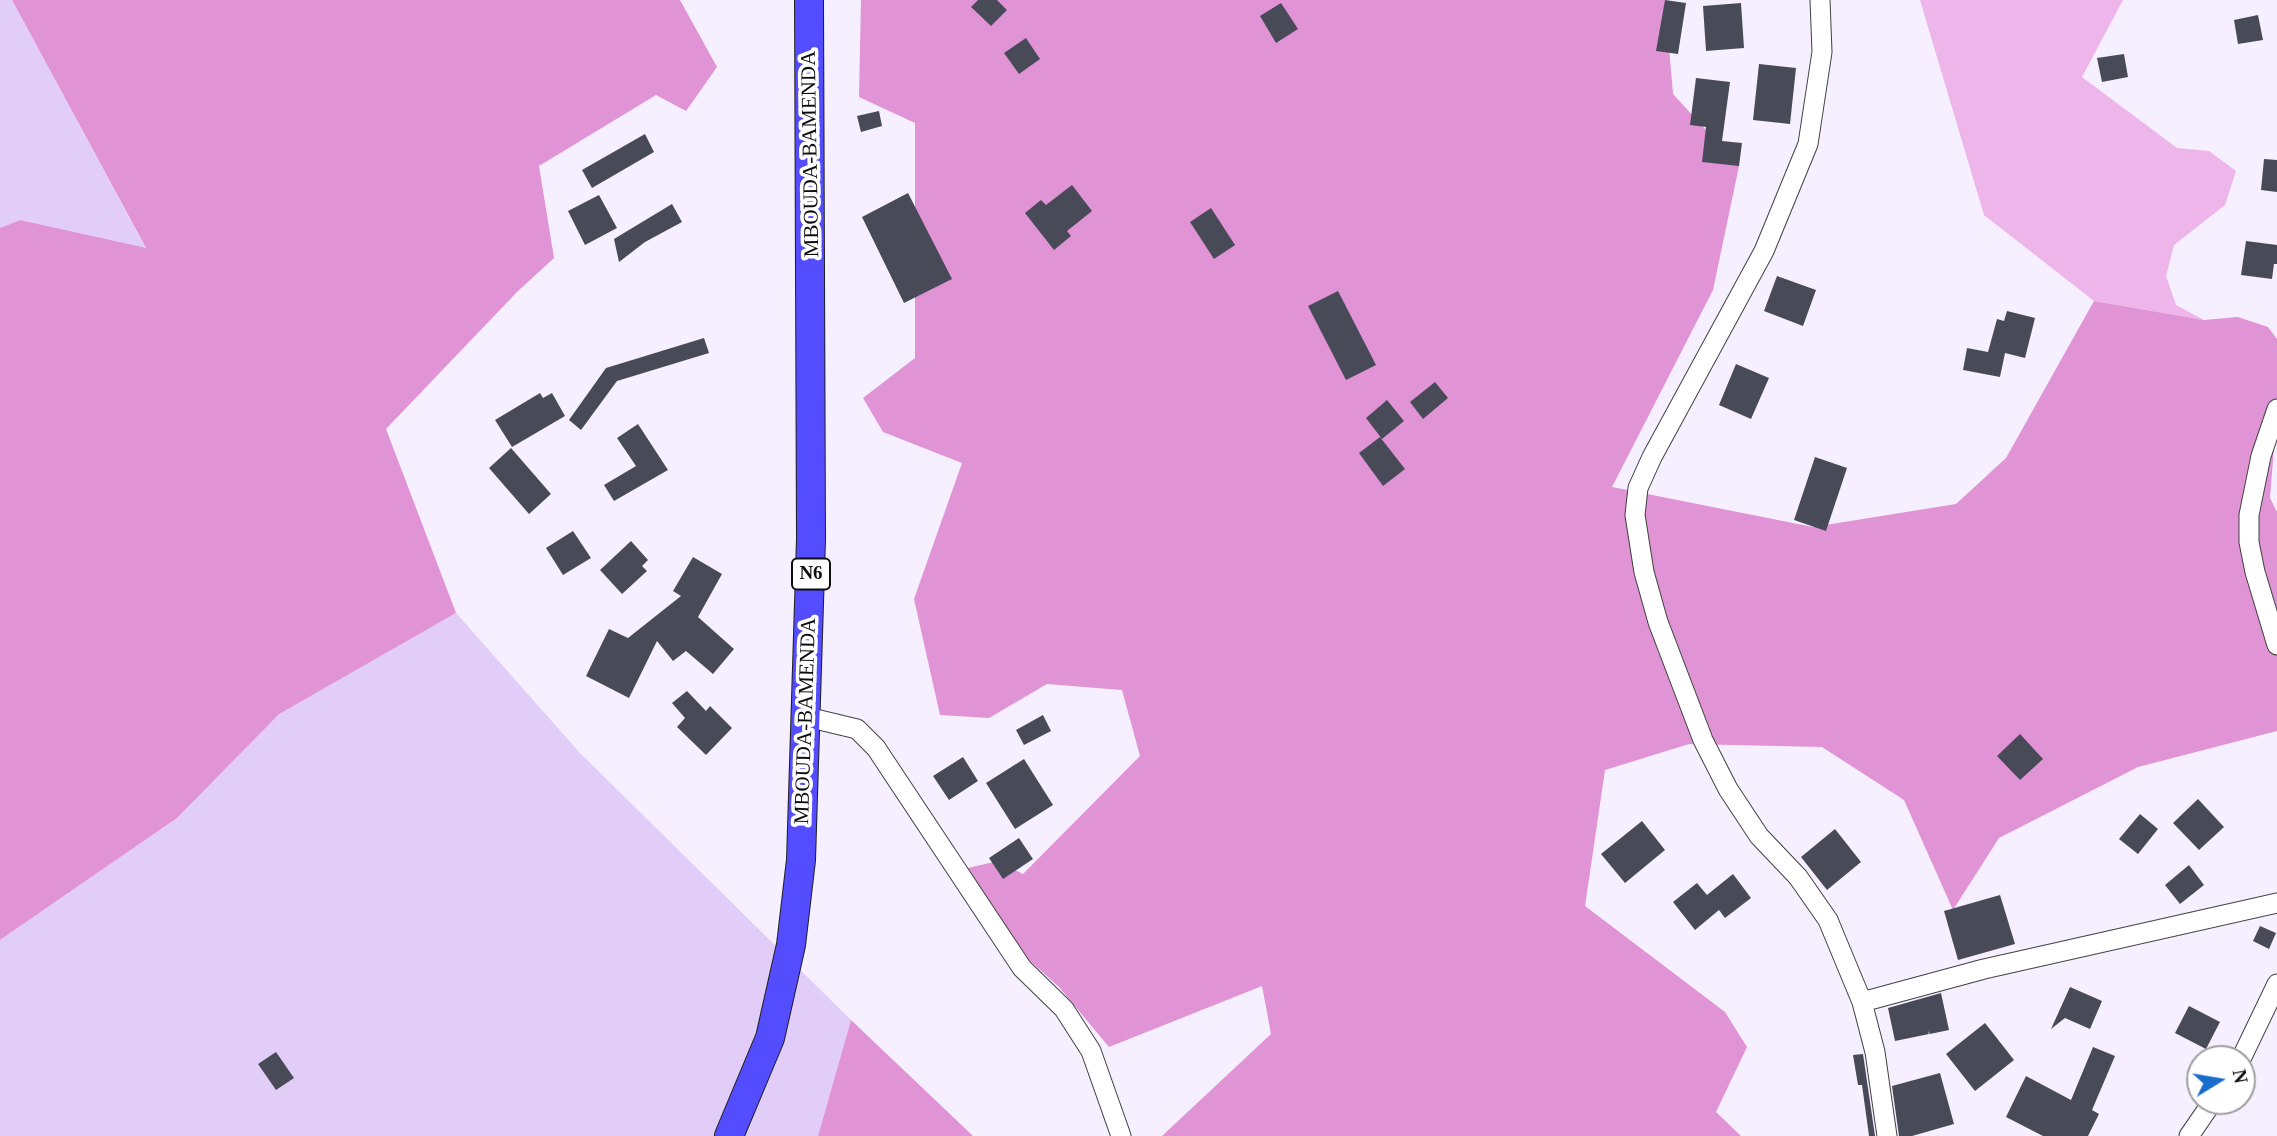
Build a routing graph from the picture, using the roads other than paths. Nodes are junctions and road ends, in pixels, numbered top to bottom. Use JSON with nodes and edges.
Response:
{"nodes":[{"id":1,"x":809,"y":0,"type":"edge"},
{"id":2,"x":1820,"y":0,"type":"edge"},
{"id":3,"x":2277,"y":409,"type":"edge"},
{"id":4,"x":2277,"y":645,"type":"edge"},
{"id":5,"x":807,"y":718,"type":"junction"},
{"id":6,"x":2277,"y":903,"type":"edge"},
{"id":7,"x":2277,"y":984,"type":"edge"},
{"id":8,"x":1862,"y":1002,"type":"junction"},
{"id":9,"x":2248,"y":1045,"type":"edge"},
{"id":10,"x":2203,"y":1115,"type":"edge"},
{"id":11,"x":729,"y":1136,"type":"edge"},
{"id":12,"x":1121,"y":1136,"type":"edge"},
{"id":13,"x":1887,"y":1136,"type":"edge"},
{"id":14,"x":2189,"y":1136,"type":"edge"}],
"edges":[{"from":1,"to":5,"type":"highway","name":"MBOUDA-BAMENDA","number":"N6"},
{"from":2,"to":8,"type":"street"},
{"from":3,"to":4,"type":"street"},
{"from":5,"to":11,"type":"highway","name":"MBOUDA-BAMENDA","number":"N6"},
{"from":5,"to":12,"type":"street"},
{"from":6,"to":8,"type":"street"},
{"from":7,"to":9,"type":"street"},
{"from":8,"to":13,"type":"street"},
{"from":10,"to":14,"type":"street"}]}
